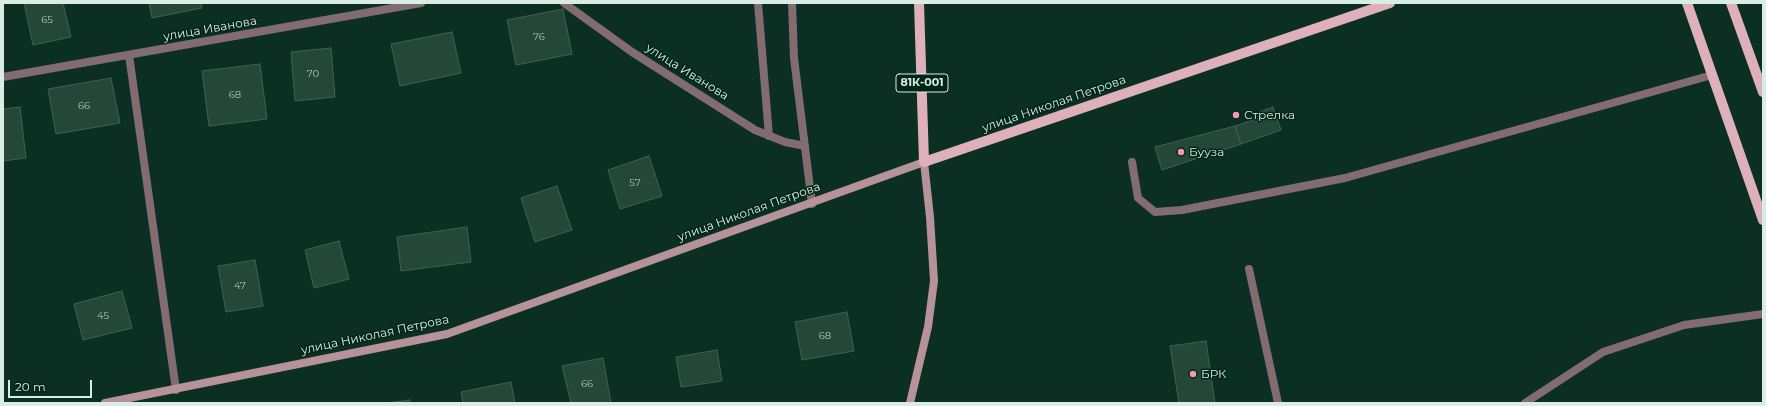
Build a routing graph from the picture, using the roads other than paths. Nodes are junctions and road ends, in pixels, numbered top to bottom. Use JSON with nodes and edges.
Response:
{"nodes":[{"id":1,"x":421,"y":3,"type":"edge"},
{"id":2,"x":564,"y":3,"type":"edge"},
{"id":3,"x":758,"y":3,"type":"edge"},
{"id":4,"x":792,"y":3,"type":"edge"},
{"id":5,"x":919,"y":3,"type":"edge"},
{"id":6,"x":1390,"y":3,"type":"edge"},
{"id":7,"x":1687,"y":3,"type":"edge"},
{"id":8,"x":1731,"y":3,"type":"edge"},
{"id":9,"x":129,"y":55,"type":"junction"},
{"id":10,"x":1712,"y":74,"type":"junction"},
{"id":11,"x":3,"y":77,"type":"edge"},
{"id":12,"x":1763,"y":92,"type":"edge"},
{"id":13,"x":770,"y":136,"type":"junction"},
{"id":14,"x":805,"y":146,"type":"junction"},
{"id":15,"x":924,"y":162,"type":"junction"},
{"id":16,"x":1132,"y":162,"type":"dead end"},
{"id":17,"x":812,"y":204,"type":"junction"},
{"id":18,"x":1763,"y":220,"type":"edge"},
{"id":19,"x":1249,"y":269,"type":"dead end"},
{"id":20,"x":1763,"y":314,"type":"edge"},
{"id":21,"x":176,"y":390,"type":"junction"},
{"id":22,"x":104,"y":403,"type":"edge"},
{"id":23,"x":910,"y":403,"type":"edge"},
{"id":24,"x":1278,"y":403,"type":"edge"},
{"id":25,"x":1525,"y":403,"type":"edge"}],
"edges":[{"from":1,"to":9,"type":"street","name":"улица Иванова"},
{"from":2,"to":13,"type":"street","name":"улица Иванова"},
{"from":3,"to":13,"type":"street"},
{"from":4,"to":14,"type":"street"},
{"from":5,"to":15,"type":"main road","number":"81К-001"},
{"from":6,"to":15,"type":"main road","name":"улица Николая Петрова"},
{"from":7,"to":10,"type":"main road"},
{"from":8,"to":12,"type":"main road"},
{"from":9,"to":11,"type":"street","name":"улица Иванова"},
{"from":9,"to":21,"type":"street"},
{"from":10,"to":16,"type":"street"},
{"from":10,"to":18,"type":"main road"},
{"from":13,"to":14,"type":"street","name":"улица Иванова"},
{"from":14,"to":17,"type":"street"},
{"from":15,"to":17,"type":"main road","name":"улица Николая Петрова"},
{"from":15,"to":23,"type":"main road"},
{"from":17,"to":21,"type":"main road","name":"улица Николая Петрова"},
{"from":19,"to":24,"type":"street"},
{"from":20,"to":25,"type":"street"},
{"from":21,"to":22,"type":"main road","name":"улица Николая Петрова"}]}
